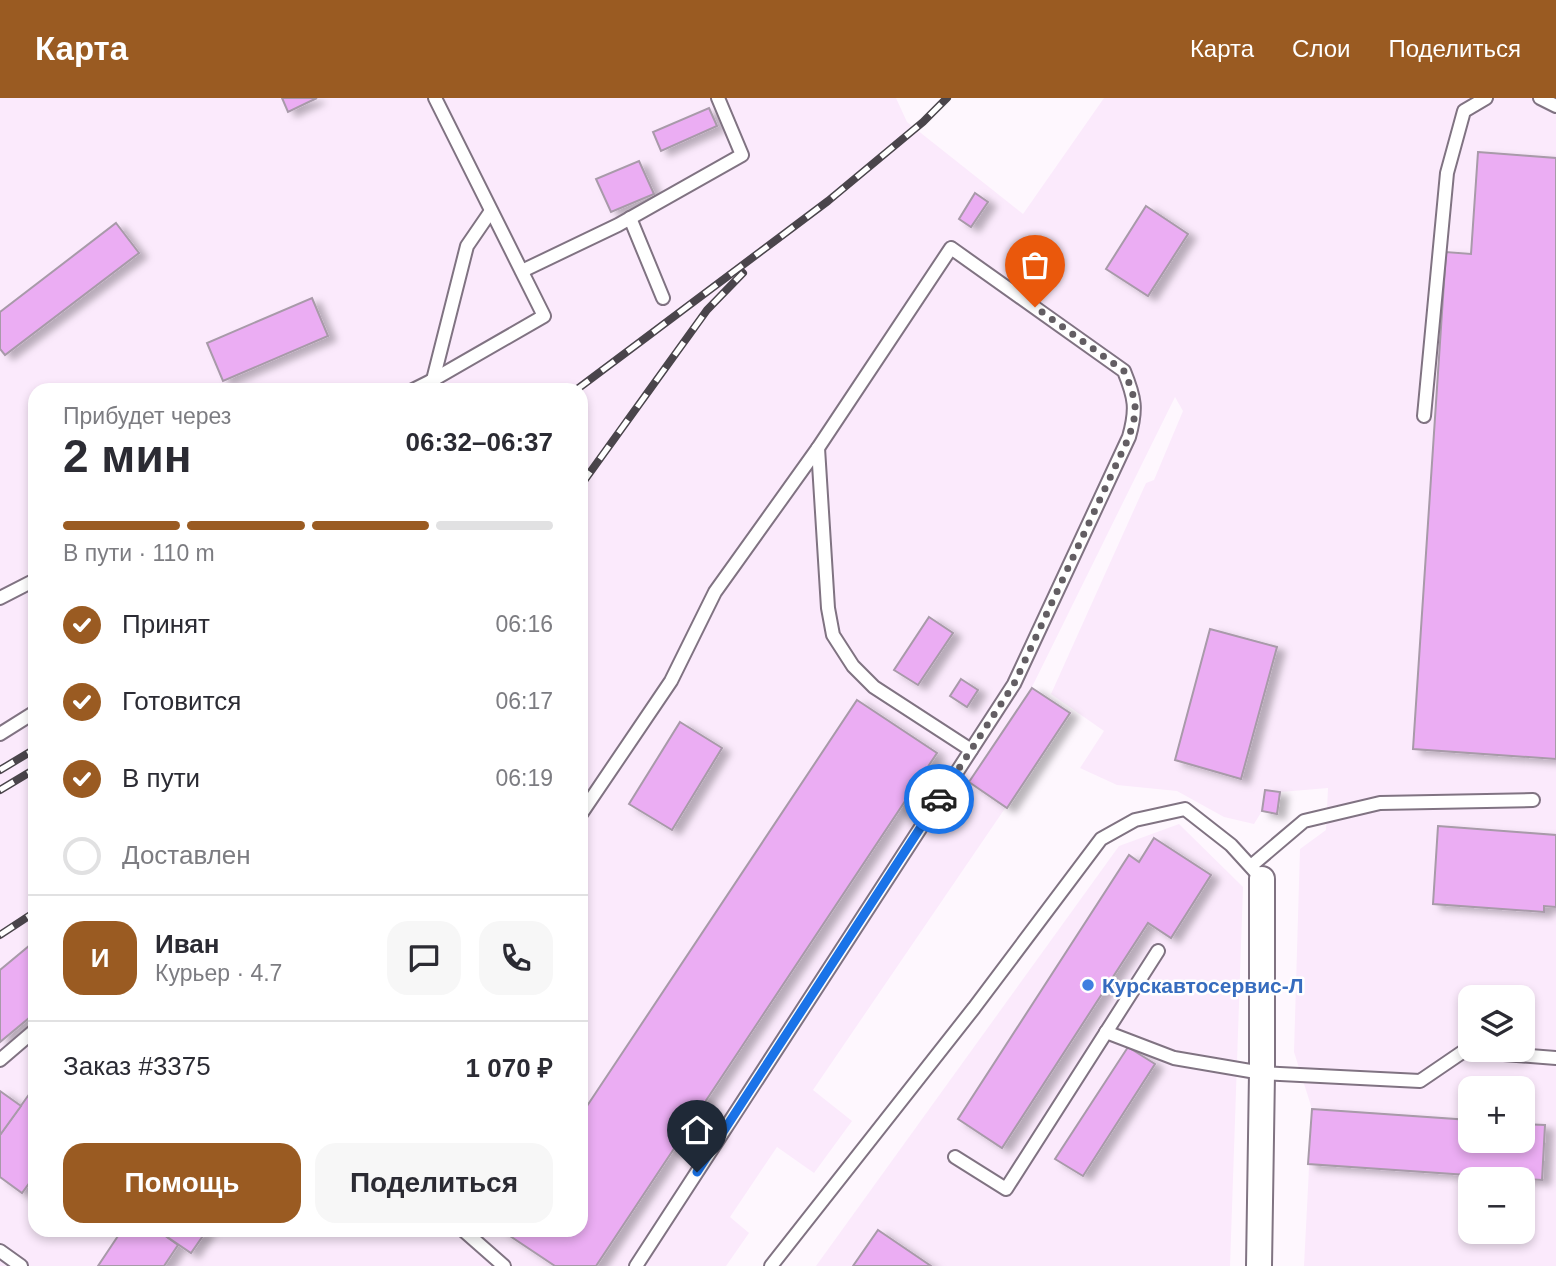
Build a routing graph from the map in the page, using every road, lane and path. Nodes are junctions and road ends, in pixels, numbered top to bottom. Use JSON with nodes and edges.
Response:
{"nodes":[{"id":1,"x":435,"y":98,"type":"edge"},
{"id":2,"x":718,"y":98,"type":"edge"},
{"id":3,"x":1486,"y":98,"type":"edge"},
{"id":4,"x":1540,"y":98,"type":"edge"},
{"id":5,"x":1556,"y":106,"type":"edge"},
{"id":6,"x":491,"y":211,"type":"junction"},
{"id":7,"x":629,"y":218,"type":"junction"},
{"id":8,"x":522,"y":271,"type":"junction"},
{"id":9,"x":663,"y":298,"type":"dead end"},
{"id":10,"x":431,"y":381,"type":"junction"},
{"id":11,"x":427,"y":383,"type":"edge"},
{"id":12,"x":1424,"y":416,"type":"dead end"},
{"id":13,"x":818,"y":448,"type":"junction"},
{"id":14,"x":28,"y":583,"type":"edge"},
{"id":15,"x":0,"y":597,"type":"edge"},
{"id":16,"x":28,"y":716,"type":"edge"},
{"id":17,"x":0,"y":734,"type":"edge"},
{"id":18,"x":971,"y":750,"type":"junction"},
{"id":19,"x":1533,"y":800,"type":"dead end"},
{"id":20,"x":588,"y":804,"type":"edge"},
{"id":21,"x":1256,"y":872,"type":"junction"},
{"id":22,"x":1158,"y":951,"type":"dead end"},
{"id":23,"x":1107,"y":1032,"type":"junction"},
{"id":24,"x":28,"y":1037,"type":"edge"},
{"id":25,"x":1556,"y":1058,"type":"edge"},
{"id":26,"x":0,"y":1060,"type":"edge"},
{"id":27,"x":1262,"y":1073,"type":"junction"},
{"id":28,"x":955,"y":1157,"type":"dead end"},
{"id":29,"x":471,"y":1237,"type":"edge"},
{"id":30,"x":0,"y":1251,"type":"edge"},
{"id":31,"x":21,"y":1266,"type":"edge"},
{"id":32,"x":504,"y":1266,"type":"edge"},
{"id":33,"x":636,"y":1266,"type":"edge"},
{"id":34,"x":771,"y":1266,"type":"edge"},
{"id":35,"x":1259,"y":1266,"type":"edge"}],
"edges":[{"from":1,"to":6,"type":"lane"},
{"from":2,"to":7,"type":"lane"},
{"from":3,"to":12,"type":"lane"},
{"from":4,"to":5,"type":"lane"},
{"from":6,"to":8,"type":"lane"},
{"from":6,"to":10,"type":"lane"},
{"from":7,"to":8,"type":"lane"},
{"from":7,"to":9,"type":"lane"},
{"from":8,"to":10,"type":"lane"},
{"from":10,"to":11,"type":"lane"},
{"from":13,"to":18,"type":"lane"},
{"from":13,"to":18,"type":"lane"},
{"from":13,"to":20,"type":"lane"},
{"from":14,"to":15,"type":"lane"},
{"from":16,"to":17,"type":"lane"},
{"from":18,"to":33,"type":"lane"},
{"from":19,"to":21,"type":"lane"},
{"from":21,"to":27,"type":"street"},
{"from":21,"to":34,"type":"lane"},
{"from":22,"to":23,"type":"lane"},
{"from":23,"to":27,"type":"lane"},
{"from":23,"to":28,"type":"lane"},
{"from":24,"to":26,"type":"lane"},
{"from":25,"to":27,"type":"lane"},
{"from":27,"to":35,"type":"street"},
{"from":29,"to":32,"type":"lane"},
{"from":30,"to":31,"type":"lane"}]}
